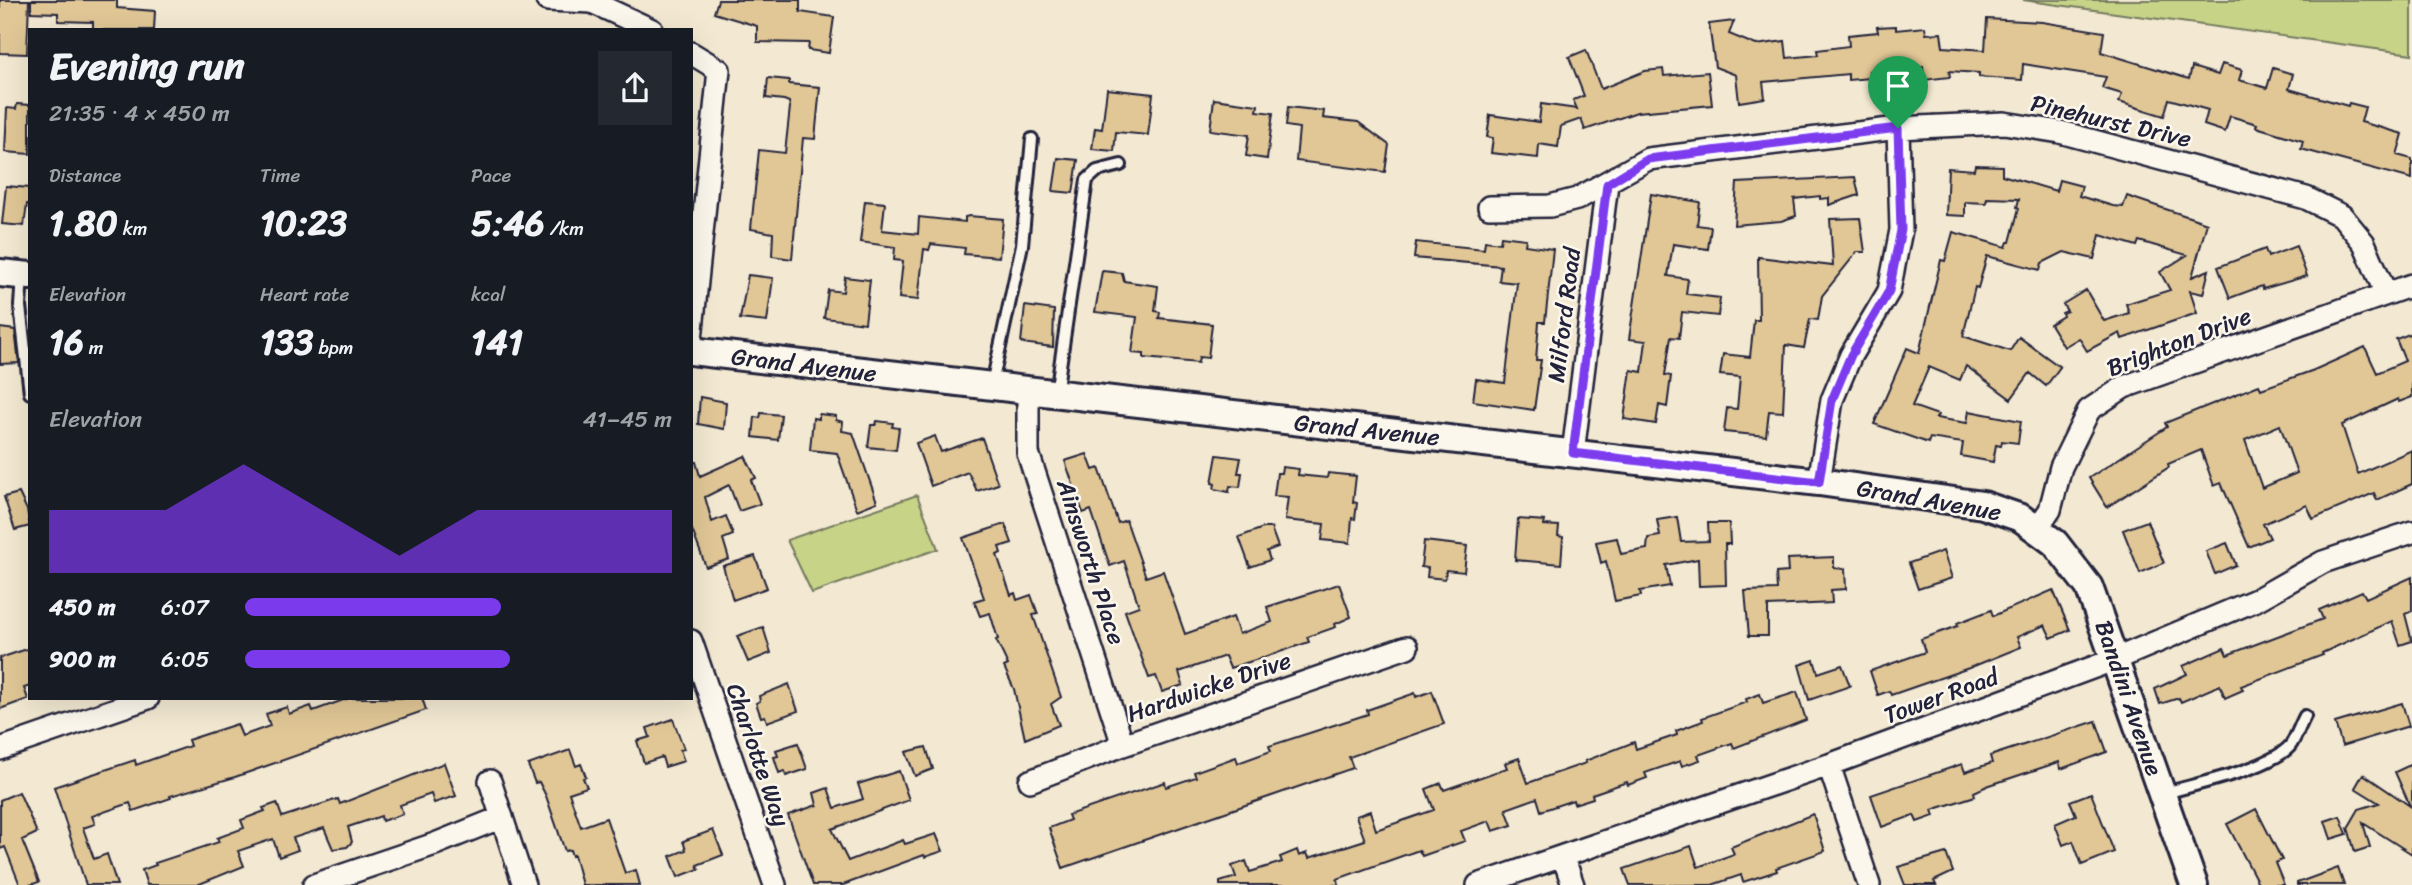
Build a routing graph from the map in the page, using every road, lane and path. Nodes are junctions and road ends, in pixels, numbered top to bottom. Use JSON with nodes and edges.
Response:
{"nodes":[{"id":1,"x":547,"y":0,"type":"edge"},
{"id":2,"x":648,"y":28,"type":"edge"},
{"id":3,"x":693,"y":54,"type":"edge"},
{"id":4,"x":1898,"y":128,"type":"junction"},
{"id":5,"x":1032,"y":139,"type":"dead end"},
{"id":6,"x":1121,"y":165,"type":"dead end"},
{"id":7,"x":1607,"y":184,"type":"junction"},
{"id":8,"x":1489,"y":207,"type":"dead end"},
{"id":9,"x":17,"y":275,"type":"edge"},
{"id":10,"x":2412,"y":285,"type":"edge"},
{"id":11,"x":2386,"y":294,"type":"junction"},
{"id":12,"x":693,"y":320,"type":"edge"},
{"id":13,"x":693,"y":351,"type":"edge"},
{"id":14,"x":28,"y":376,"type":"edge"},
{"id":15,"x":991,"y":387,"type":"junction"},
{"id":16,"x":1028,"y":392,"type":"junction"},
{"id":17,"x":1056,"y":394,"type":"junction"},
{"id":18,"x":1573,"y":453,"type":"junction"},
{"id":19,"x":1819,"y":482,"type":"junction"},
{"id":20,"x":2038,"y":527,"type":"junction"},
{"id":21,"x":2412,"y":532,"type":"edge"},
{"id":22,"x":693,"y":647,"type":"edge"},
{"id":23,"x":1407,"y":647,"type":"dead end"},
{"id":24,"x":2116,"y":659,"type":"junction"},
{"id":25,"x":142,"y":700,"type":"edge"},
{"id":26,"x":2305,"y":716,"type":"dead end"},
{"id":27,"x":1123,"y":745,"type":"junction"},
{"id":28,"x":0,"y":749,"type":"edge"},
{"id":29,"x":1829,"y":765,"type":"junction"},
{"id":30,"x":490,"y":781,"type":"dead end"},
{"id":31,"x":1030,"y":781,"type":"dead end"},
{"id":32,"x":2162,"y":794,"type":"junction"},
{"id":33,"x":502,"y":817,"type":"junction"},
{"id":34,"x":1563,"y":856,"type":"junction"},
{"id":35,"x":314,"y":885,"type":"edge"},
{"id":36,"x":524,"y":885,"type":"edge"},
{"id":37,"x":775,"y":885,"type":"edge"},
{"id":38,"x":1478,"y":885,"type":"edge"},
{"id":39,"x":1573,"y":885,"type":"edge"},
{"id":40,"x":1869,"y":885,"type":"edge"},
{"id":41,"x":2193,"y":885,"type":"edge"}],
"edges":[{"from":1,"to":2,"type":"street"},
{"from":3,"to":12,"type":"street"},
{"from":4,"to":7,"type":"street","name":"Pinehurst Drive"},
{"from":4,"to":11,"type":"street","name":"Pinehurst Drive"},
{"from":4,"to":19,"type":"street"},
{"from":5,"to":15,"type":"lane"},
{"from":6,"to":17,"type":"lane"},
{"from":7,"to":8,"type":"street","name":"Pinehurst Drive"},
{"from":7,"to":18,"type":"street","name":"Milford Road"},
{"from":9,"to":14,"type":"lane"},
{"from":10,"to":11,"type":"street","name":"Brighton Drive"},
{"from":11,"to":20,"type":"street","name":"Brighton Drive"},
{"from":13,"to":15,"type":"street","name":"Grand Avenue"},
{"from":15,"to":16,"type":"street","name":"Grand Avenue"},
{"from":16,"to":17,"type":"street","name":"Grand Avenue"},
{"from":16,"to":27,"type":"street","name":"Ainsworth Place"},
{"from":17,"to":18,"type":"street","name":"Grand Avenue"},
{"from":18,"to":19,"type":"street","name":"Grand Avenue"},
{"from":19,"to":20,"type":"street","name":"Grand Avenue"},
{"from":20,"to":24,"type":"street","name":"Bandini Avenue"},
{"from":21,"to":24,"type":"street","name":"Tower Road"},
{"from":22,"to":37,"type":"street","name":"Charlotte Way"},
{"from":23,"to":27,"type":"street","name":"Hardwicke Drive"},
{"from":24,"to":29,"type":"street","name":"Tower Road"},
{"from":24,"to":32,"type":"street","name":"Bandini Avenue"},
{"from":25,"to":28,"type":"street"},
{"from":26,"to":32,"type":"lane"},
{"from":27,"to":31,"type":"street","name":"Hardwicke Drive"},
{"from":29,"to":34,"type":"street","name":"Tower Road"},
{"from":29,"to":40,"type":"street"},
{"from":30,"to":33,"type":"street"},
{"from":32,"to":41,"type":"street","name":"Bandini Avenue"},
{"from":33,"to":35,"type":"street"},
{"from":33,"to":36,"type":"street"},
{"from":34,"to":38,"type":"street","name":"Tower Road"},
{"from":34,"to":39,"type":"street"}]}
